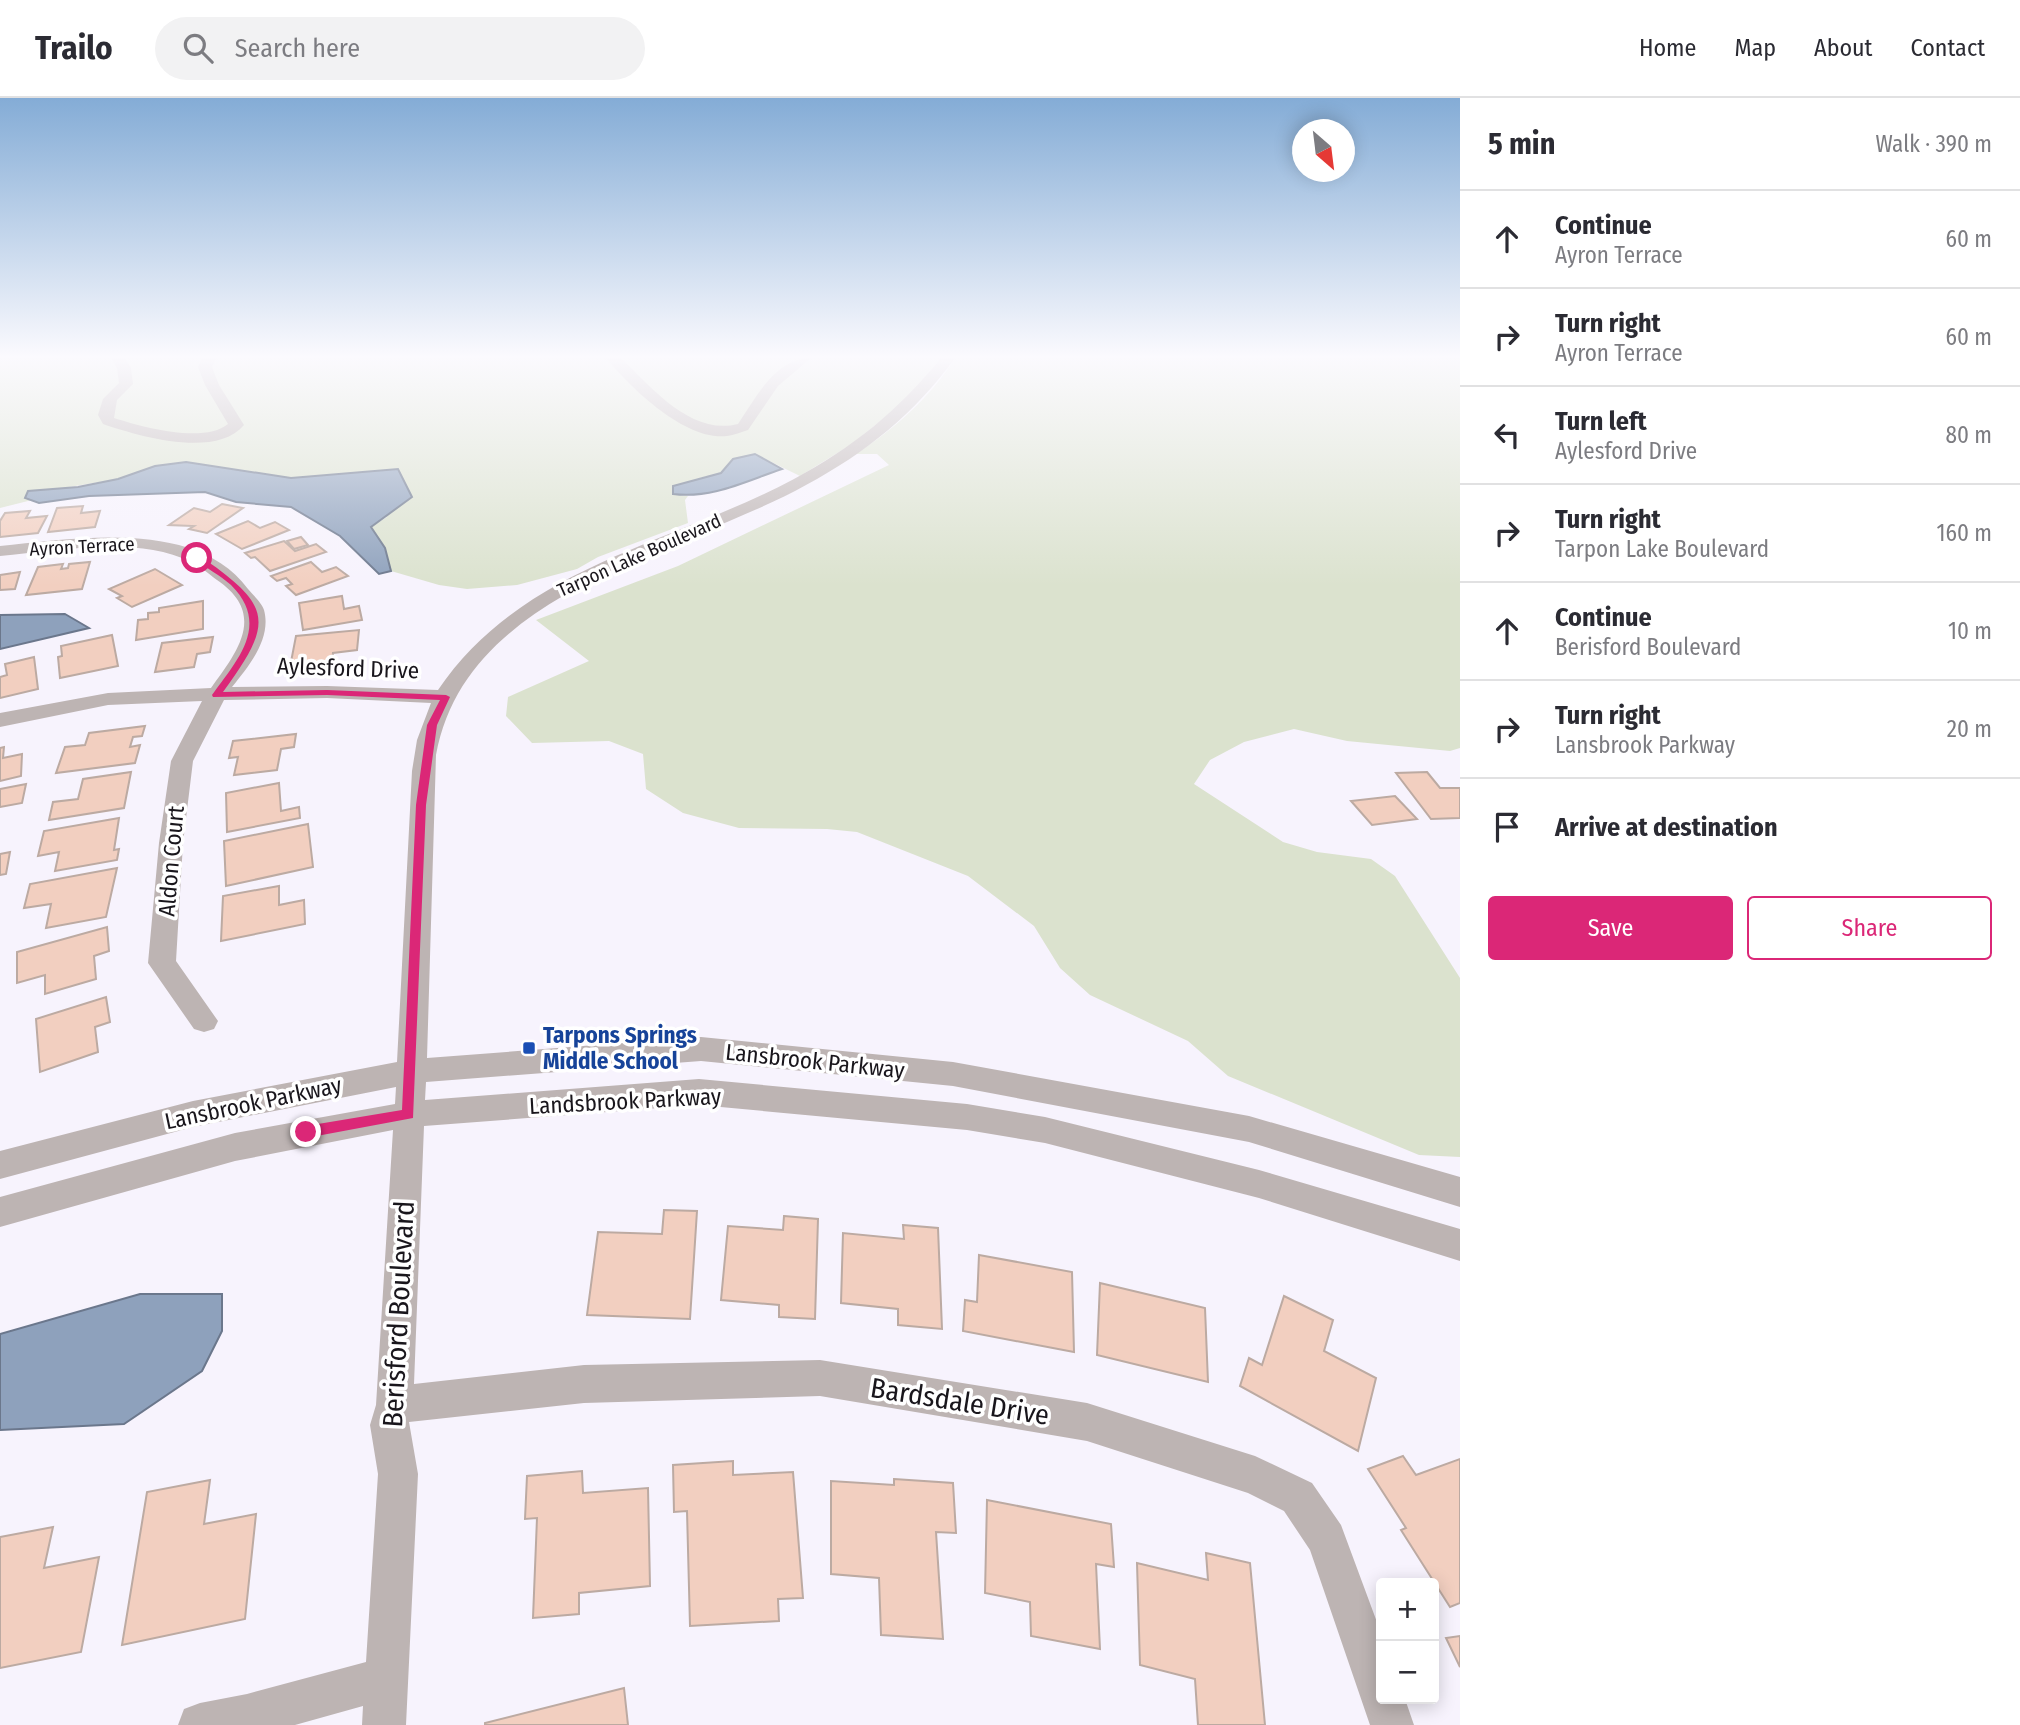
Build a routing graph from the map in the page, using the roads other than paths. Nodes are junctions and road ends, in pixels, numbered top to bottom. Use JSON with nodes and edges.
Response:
{"nodes":[{"id":1,"x":174,"y":434,"type":"edge"},
{"id":2,"x":226,"y":434,"type":"edge"},
{"id":3,"x":874,"y":434,"type":"edge"},
{"id":4,"x":0,"y":551,"type":"edge"},
{"id":5,"x":216,"y":695,"type":"junction"},
{"id":6,"x":446,"y":697,"type":"junction"},
{"id":7,"x":0,"y":720,"type":"edge"},
{"id":8,"x":204,"y":1021,"type":"dead end"},
{"id":9,"x":412,"y":1071,"type":"junction"},
{"id":10,"x":409,"y":1114,"type":"junction"},
{"id":11,"x":0,"y":1165,"type":"edge"},
{"id":12,"x":1460,"y":1192,"type":"edge"},
{"id":13,"x":0,"y":1212,"type":"edge"},
{"id":14,"x":1460,"y":1245,"type":"edge"},
{"id":15,"x":395,"y":1405,"type":"junction"},
{"id":16,"x":386,"y":1678,"type":"junction"},
{"id":17,"x":1376,"y":1679,"type":"edge"},
{"id":18,"x":1385,"y":1704,"type":"edge"},
{"id":19,"x":200,"y":1725,"type":"edge"},
{"id":20,"x":384,"y":1725,"type":"edge"},
{"id":21,"x":1392,"y":1725,"type":"edge"}],
"edges":[{"from":1,"to":2,"type":"street"},
{"from":3,"to":6,"type":"street","name":"Tarpon Lake Boulevard"},
{"from":4,"to":5,"type":"street","name":"Ayron Terrace"},
{"from":5,"to":6,"type":"street","name":"Aylesford Drive"},
{"from":5,"to":7,"type":"street","name":"Aylesford Drive"},
{"from":5,"to":8,"type":"street","name":"Aldon Court"},
{"from":6,"to":9,"type":"street","name":"Tarpon Lake Boulevard"},
{"from":9,"to":10,"type":"street","name":"Berisford Boulevard"},
{"from":9,"to":11,"type":"street","name":"Lansbrook Parkway"},
{"from":9,"to":12,"type":"street","name":"Lansbrook Parkway"},
{"from":10,"to":13,"type":"street","name":"Lansbrook Parkway"},
{"from":10,"to":14,"type":"street","name":"Landsbrook Parkway"},
{"from":10,"to":15,"type":"street","name":"Berisford Boulevard"},
{"from":15,"to":16,"type":"street","name":"Berisford Boulevard"},
{"from":15,"to":17,"type":"street","name":"Bardsdale Drive"},
{"from":16,"to":19,"type":"street"},
{"from":16,"to":20,"type":"street","name":"Berisford Boulevard"},
{"from":18,"to":21,"type":"street","name":"Bardsdale Drive"}]}
